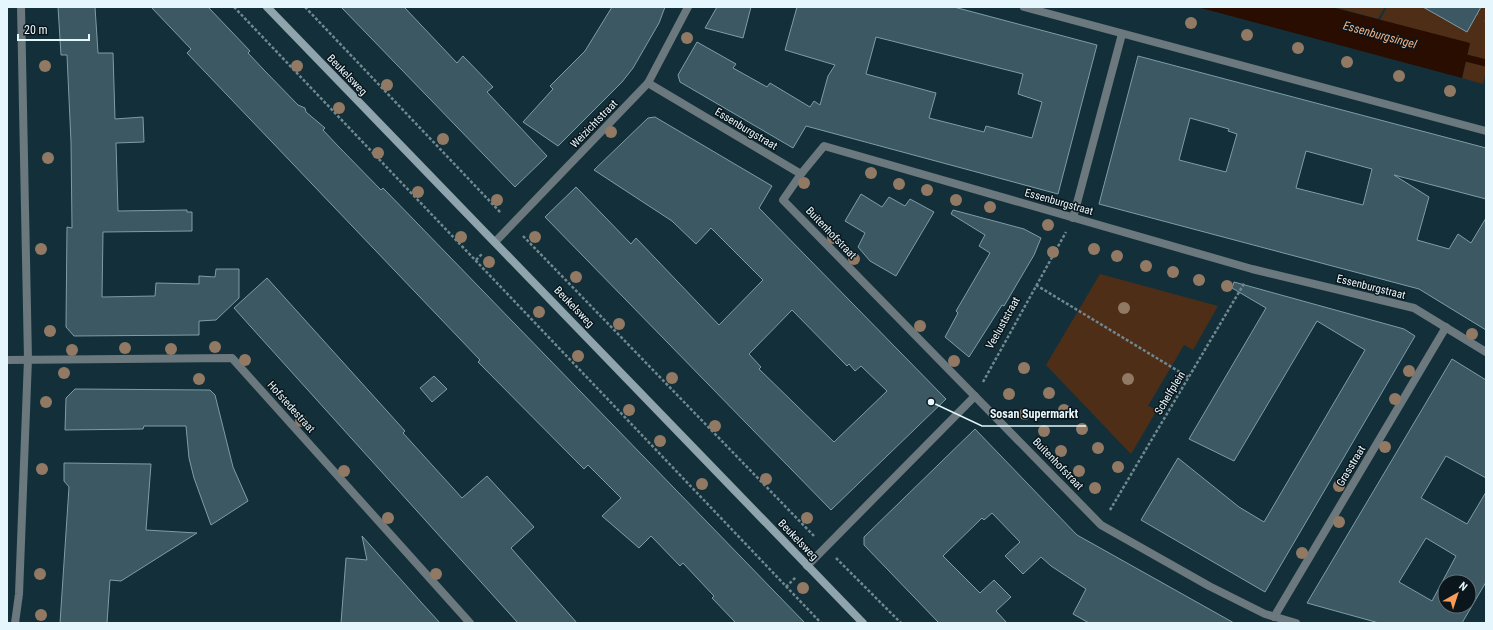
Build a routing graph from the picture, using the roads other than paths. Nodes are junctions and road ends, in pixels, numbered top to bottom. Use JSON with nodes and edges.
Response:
{"nodes":[{"id":1,"x":21,"y":7,"type":"edge"},
{"id":2,"x":267,"y":7,"type":"edge"},
{"id":3,"x":688,"y":7,"type":"edge"},
{"id":4,"x":1024,"y":7,"type":"edge"},
{"id":5,"x":1122,"y":34,"type":"junction"},
{"id":6,"x":648,"y":83,"type":"junction"},
{"id":7,"x":1486,"y":131,"type":"edge"},
{"id":8,"x":801,"y":174,"type":"junction"},
{"id":9,"x":1073,"y":218,"type":"junction"},
{"id":10,"x":496,"y":242,"type":"junction"},
{"id":11,"x":1446,"y":327,"type":"junction"},
{"id":12,"x":1486,"y":352,"type":"edge"},
{"id":13,"x":28,"y":358,"type":"junction"},
{"id":14,"x":7,"y":360,"type":"edge"},
{"id":15,"x":975,"y":396,"type":"junction"},
{"id":16,"x":807,"y":566,"type":"junction"},
{"id":17,"x":1274,"y":617,"type":"junction"},
{"id":18,"x":15,"y":623,"type":"edge"},
{"id":19,"x":470,"y":623,"type":"edge"},
{"id":20,"x":863,"y":623,"type":"edge"},
{"id":21,"x":1296,"y":623,"type":"edge"}],
"edges":[{"from":1,"to":13,"type":"street"},
{"from":2,"to":10,"type":"main road","name":"Beukelsweg"},
{"from":3,"to":6,"type":"street","name":"Weizichtstraat"},
{"from":4,"to":5,"type":"street"},
{"from":5,"to":7,"type":"street"},
{"from":5,"to":9,"type":"street"},
{"from":6,"to":8,"type":"street","name":"Essenburgstraat"},
{"from":6,"to":10,"type":"street","name":"Weizichtstraat"},
{"from":8,"to":9,"type":"street","name":"Essenburgstraat"},
{"from":8,"to":15,"type":"street","name":"Buitenhofstraat"},
{"from":9,"to":11,"type":"street","name":"Essenburgstraat"},
{"from":10,"to":16,"type":"main road","name":"Beukelsweg"},
{"from":11,"to":12,"type":"street","name":"Essenburgstraat"},
{"from":11,"to":17,"type":"street","name":"Grasstraat"},
{"from":13,"to":14,"type":"street","name":"Hofstedestraat"},
{"from":13,"to":18,"type":"street"},
{"from":13,"to":19,"type":"street","name":"Hofstedestraat"},
{"from":15,"to":16,"type":"street"},
{"from":15,"to":17,"type":"street","name":"Buitenhofstraat"},
{"from":16,"to":20,"type":"main road","name":"Beukelsweg"},
{"from":17,"to":21,"type":"street","name":"Buitenhofstraat"}]}
